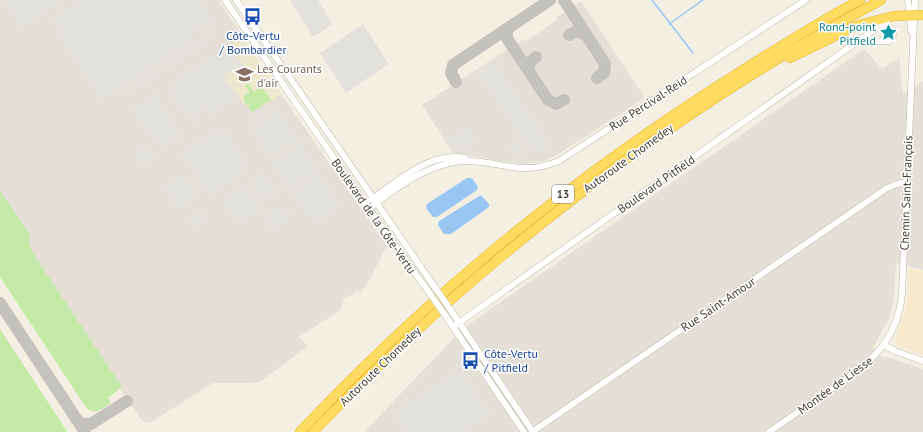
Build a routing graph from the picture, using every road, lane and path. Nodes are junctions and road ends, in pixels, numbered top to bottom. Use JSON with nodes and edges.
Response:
{"nodes":[{"id":1,"x":224,"y":0,"type":"edge"},
{"id":2,"x":236,"y":0,"type":"edge"},
{"id":3,"x":806,"y":0,"type":"edge"},
{"id":4,"x":860,"y":0,"type":"edge"},
{"id":5,"x":881,"y":0,"type":"edge"},
{"id":6,"x":908,"y":0,"type":"edge"},
{"id":7,"x":915,"y":0,"type":"edge"},
{"id":8,"x":923,"y":14,"type":"edge"},
{"id":9,"x":912,"y":36,"type":"junction"},
{"id":10,"x":859,"y":42,"type":"junction"},
{"id":11,"x":750,"y":76,"type":"junction"},
{"id":12,"x":906,"y":182,"type":"junction"},
{"id":13,"x":374,"y":201,"type":"junction"},
{"id":14,"x":365,"y":202,"type":"junction"},
{"id":15,"x":369,"y":209,"type":"junction"},
{"id":16,"x":459,"y":322,"type":"junction"},
{"id":17,"x":453,"y":327,"type":"junction"},
{"id":18,"x":884,"y":345,"type":"junction"},
{"id":19,"x":923,"y":361,"type":"edge"},
{"id":20,"x":300,"y":432,"type":"edge"},
{"id":21,"x":313,"y":432,"type":"edge"},
{"id":22,"x":524,"y":432,"type":"edge"},
{"id":23,"x":533,"y":432,"type":"edge"},
{"id":24,"x":769,"y":432,"type":"edge"}],
"edges":[{"from":1,"to":14,"type":"street","name":"Boulevard de la Côte-Vertu"},
{"from":2,"to":13,"type":"street","name":"Boulevard de la Côte-Vertu"},
{"from":3,"to":13,"type":"street","name":"Rue Percival-Reid"},
{"from":4,"to":20,"type":"highway","name":"Autoroute Chomedey","number":"13"},
{"from":5,"to":11,"type":"highway","name":"Autoroute Chomedey","number":"13"},
{"from":6,"to":9,"type":"street","name":"Chemin Saint-François"},
{"from":7,"to":9,"type":"street","name":"Chemin Saint-François"},
{"from":8,"to":11,"type":"highway","bridge":true},
{"from":9,"to":12,"type":"street","name":"Chemin Saint-François"},
{"from":10,"to":10,"type":"street","name":"Boulevard Pitfield"},
{"from":10,"to":16,"type":"street","name":"Boulevard Pitfield"},
{"from":11,"to":21,"type":"highway","name":"Autoroute Chomedey","number":"13"},
{"from":12,"to":18,"type":"street","name":"Chemin Saint-François"},
{"from":12,"to":23,"type":"street","name":"Rue Saint-Amour"},
{"from":13,"to":14,"type":"street","name":"Rue Percival-Reid"},
{"from":13,"to":15,"type":"street","name":"Rue Percival-Reid"},
{"from":13,"to":16,"type":"street","name":"Boulevard de la Côte-Vertu","bridge":true},
{"from":14,"to":15,"type":"street","name":"Boulevard de la Côte-Vertu"},
{"from":15,"to":17,"type":"street","name":"Boulevard de la Côte-Vertu","bridge":true},
{"from":16,"to":17,"type":"street","name":"Boulevard Pitfield"},
{"from":16,"to":23,"type":"street","name":"Boulevard de la Côte-Vertu"},
{"from":17,"to":22,"type":"street","name":"Boulevard de la Côte-Vertu"},
{"from":18,"to":19,"type":"street"},
{"from":18,"to":24,"type":"street","name":"Montée de Liesse"}]}
